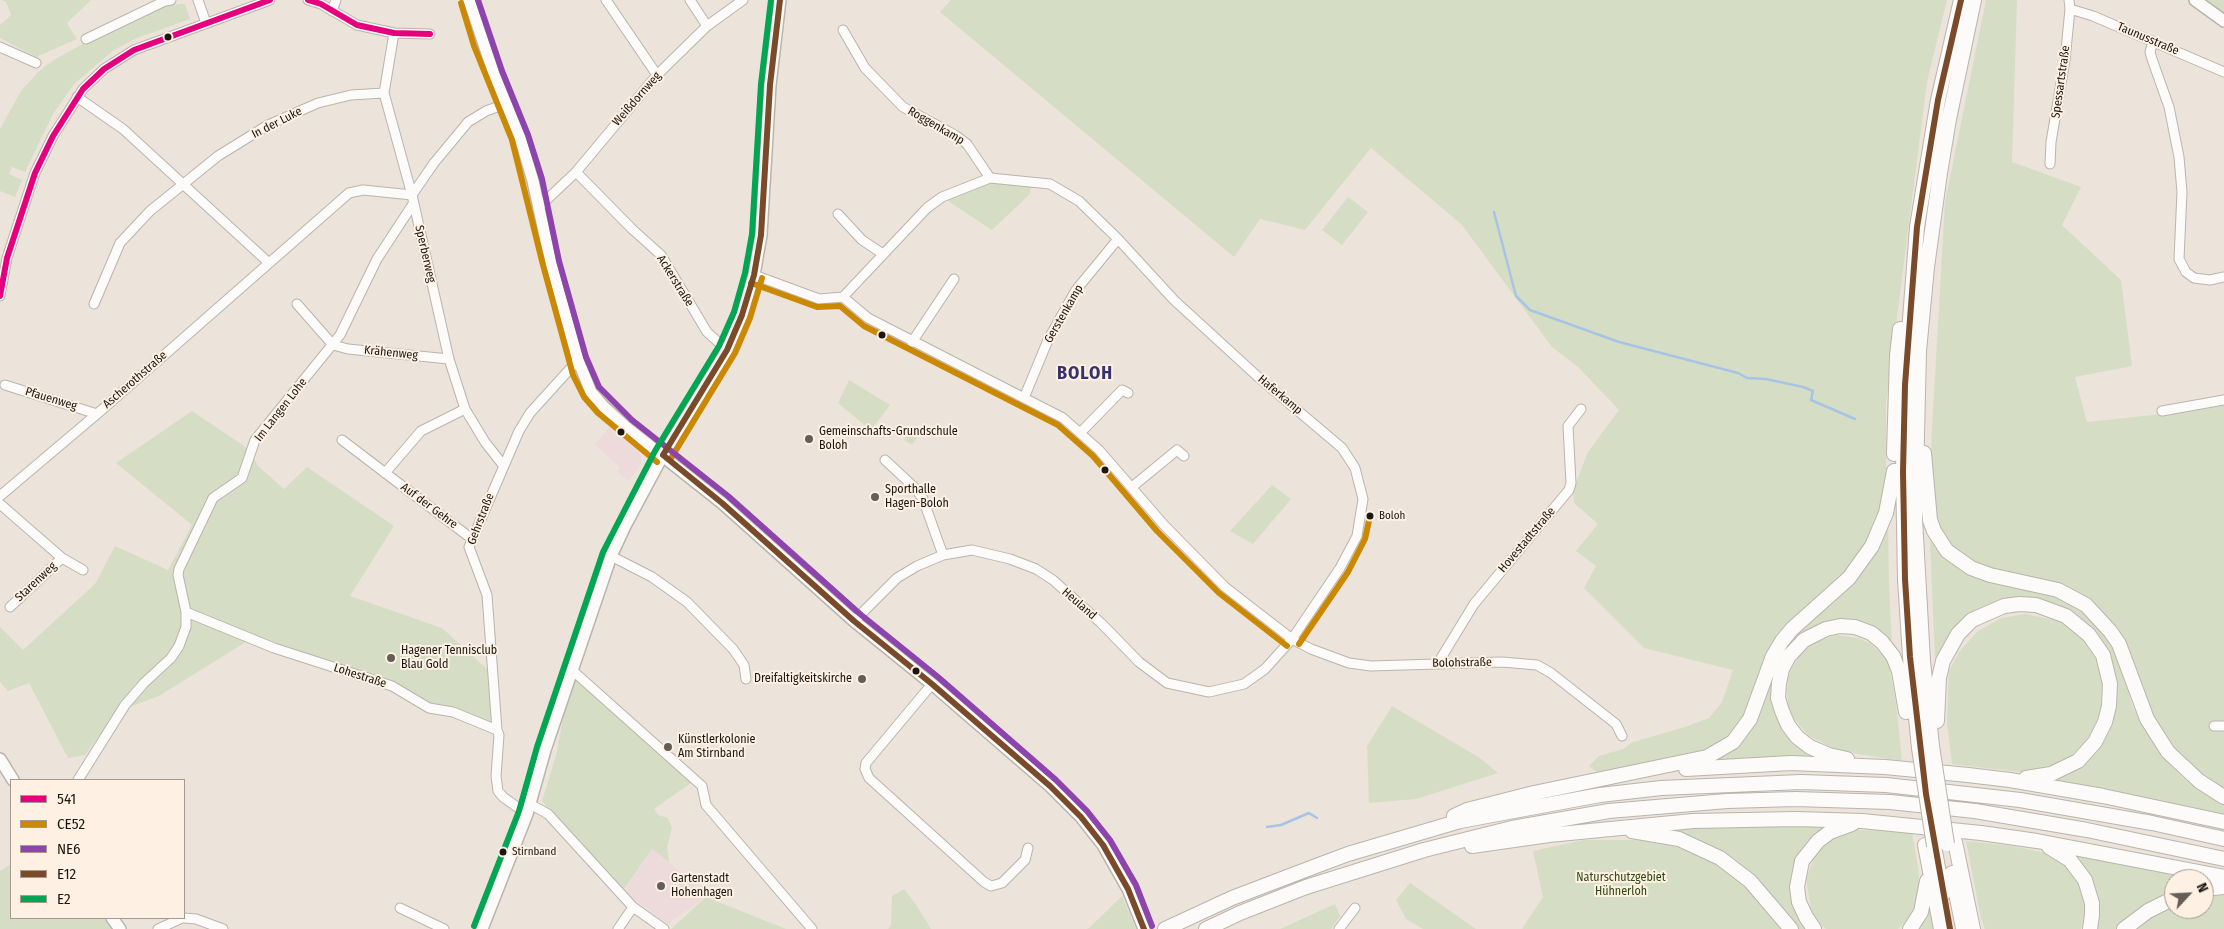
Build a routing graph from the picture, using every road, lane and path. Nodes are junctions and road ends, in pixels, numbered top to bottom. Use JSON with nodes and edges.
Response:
{"nodes":[{"id":1,"x":171,"y":0,"type":"edge"},
{"id":2,"x":198,"y":0,"type":"edge"},
{"id":3,"x":270,"y":0,"type":"edge"},
{"id":4,"x":308,"y":0,"type":"edge"},
{"id":5,"x":336,"y":0,"type":"edge"},
{"id":6,"x":470,"y":0,"type":"edge"},
{"id":7,"x":606,"y":0,"type":"edge"},
{"id":8,"x":690,"y":0,"type":"edge"},
{"id":9,"x":743,"y":0,"type":"edge"},
{"id":10,"x":780,"y":0,"type":"edge"},
{"id":11,"x":1961,"y":0,"type":"edge"},
{"id":12,"x":1974,"y":0,"type":"edge"},
{"id":13,"x":2195,"y":0,"type":"edge"},
{"id":14,"x":165,"y":1,"type":"edge"},
{"id":15,"x":2069,"y":4,"type":"edge"},
{"id":16,"x":332,"y":11,"type":"junction"},
{"id":17,"x":2224,"y":21,"type":"edge"},
{"id":18,"x":206,"y":23,"type":"junction"},
{"id":19,"x":707,"y":26,"type":"junction"},
{"id":20,"x":843,"y":30,"type":"dead end"},
{"id":21,"x":394,"y":33,"type":"junction"},
{"id":22,"x":430,"y":34,"type":"dead end"},
{"id":23,"x":86,"y":39,"type":"dead end"},
{"id":24,"x":2153,"y":41,"type":"junction"},
{"id":25,"x":0,"y":47,"type":"edge"},
{"id":26,"x":36,"y":63,"type":"dead end"},
{"id":27,"x":2224,"y":72,"type":"edge"},
{"id":28,"x":657,"y":75,"type":"junction"},
{"id":29,"x":384,"y":94,"type":"junction"},
{"id":30,"x":77,"y":97,"type":"junction"},
{"id":31,"x":505,"y":104,"type":"junction"},
{"id":32,"x":2050,"y":164,"type":"dead end"},
{"id":33,"x":576,"y":172,"type":"junction"},
{"id":34,"x":990,"y":178,"type":"junction"},
{"id":35,"x":182,"y":184,"type":"junction"},
{"id":36,"x":413,"y":199,"type":"junction"},
{"id":37,"x":539,"y":207,"type":"junction"},
{"id":38,"x":838,"y":214,"type":"dead end"},
{"id":39,"x":1935,"y":214,"type":"junction"},
{"id":40,"x":1917,"y":227,"type":"junction"},
{"id":41,"x":1118,"y":239,"type":"junction"},
{"id":42,"x":882,"y":254,"type":"junction"},
{"id":43,"x":269,"y":263,"type":"junction"},
{"id":44,"x":754,"y":274,"type":"junction"},
{"id":45,"x":2224,"y":277,"type":"edge"},
{"id":46,"x":954,"y":279,"type":"dead end"},
{"id":47,"x":0,"y":296,"type":"edge"},
{"id":48,"x":843,"y":297,"type":"junction"},
{"id":49,"x":94,"y":304,"type":"dead end"},
{"id":50,"x":297,"y":304,"type":"dead end"},
{"id":51,"x":912,"y":342,"type":"junction"},
{"id":52,"x":333,"y":345,"type":"junction"},
{"id":53,"x":727,"y":350,"type":"junction"},
{"id":54,"x":449,"y":359,"type":"junction"},
{"id":55,"x":578,"y":360,"type":"junction"},
{"id":56,"x":5,"y":385,"type":"dead end"},
{"id":57,"x":1123,"y":390,"type":"dead end"},
{"id":58,"x":1024,"y":398,"type":"junction"},
{"id":59,"x":2224,"y":400,"type":"edge"},
{"id":60,"x":466,"y":409,"type":"junction"},
{"id":61,"x":1581,"y":409,"type":"dead end"},
{"id":62,"x":2162,"y":411,"type":"dead end"},
{"id":63,"x":97,"y":414,"type":"junction"},
{"id":64,"x":1081,"y":432,"type":"junction"},
{"id":65,"x":342,"y":440,"type":"dead end"},
{"id":66,"x":1178,"y":451,"type":"dead end"},
{"id":67,"x":1924,"y":453,"type":"junction"},
{"id":68,"x":663,"y":455,"type":"junction"},
{"id":69,"x":886,"y":460,"type":"dead end"},
{"id":70,"x":503,"y":465,"type":"junction"},
{"id":71,"x":1894,"y":471,"type":"junction"},
{"id":72,"x":385,"y":473,"type":"junction"},
{"id":73,"x":1132,"y":487,"type":"junction"},
{"id":74,"x":0,"y":496,"type":"edge"},
{"id":75,"x":0,"y":504,"type":"edge"},
{"id":76,"x":472,"y":539,"type":"junction"},
{"id":77,"x":943,"y":555,"type":"junction"},
{"id":78,"x":611,"y":556,"type":"junction"},
{"id":79,"x":62,"y":558,"type":"junction"},
{"id":80,"x":83,"y":570,"type":"dead end"},
{"id":81,"x":10,"y":607,"type":"dead end"},
{"id":82,"x":186,"y":612,"type":"junction"},
{"id":83,"x":854,"y":620,"type":"junction"},
{"id":84,"x":1292,"y":639,"type":"junction"},
{"id":85,"x":1438,"y":663,"type":"junction"},
{"id":86,"x":572,"y":670,"type":"junction"},
{"id":87,"x":746,"y":678,"type":"dead end"},
{"id":88,"x":932,"y":684,"type":"junction"},
{"id":89,"x":1906,"y":712,"type":"junction"},
{"id":90,"x":1937,"y":721,"type":"junction"},
{"id":91,"x":2214,"y":726,"type":"dead end"},
{"id":92,"x":2224,"y":726,"type":"edge"},
{"id":93,"x":497,"y":730,"type":"junction"},
{"id":94,"x":1622,"y":736,"type":"dead end"},
{"id":95,"x":1926,"y":747,"type":"junction"},
{"id":96,"x":0,"y":759,"type":"edge"},
{"id":97,"x":1885,"y":766,"type":"junction"},
{"id":98,"x":1636,"y":773,"type":"junction"},
{"id":99,"x":12,"y":779,"type":"edge"},
{"id":100,"x":79,"y":779,"type":"edge"},
{"id":101,"x":2010,"y":780,"type":"junction"},
{"id":102,"x":2224,"y":797,"type":"edge"},
{"id":103,"x":528,"y":809,"type":"junction"},
{"id":104,"x":1862,"y":821,"type":"junction"},
{"id":105,"x":2224,"y":822,"type":"edge"},
{"id":106,"x":1609,"y":828,"type":"junction"},
{"id":107,"x":1424,"y":832,"type":"junction"},
{"id":108,"x":2224,"y":839,"type":"edge"},
{"id":109,"x":2037,"y":841,"type":"junction"},
{"id":110,"x":1940,"y":844,"type":"junction"},
{"id":111,"x":1028,"y":848,"type":"dead end"},
{"id":112,"x":1424,"y":850,"type":"junction"},
{"id":113,"x":2224,"y":859,"type":"edge"},
{"id":114,"x":1928,"y":868,"type":"junction"},
{"id":115,"x":2224,"y":877,"type":"edge"},
{"id":116,"x":2164,"y":903,"type":"edge"},
{"id":117,"x":632,"y":907,"type":"junction"},
{"id":118,"x":400,"y":908,"type":"dead end"},
{"id":119,"x":1355,"y":908,"type":"dead end"},
{"id":120,"x":185,"y":918,"type":"edge"},
{"id":121,"x":181,"y":919,"type":"edge"},
{"id":122,"x":158,"y":929,"type":"edge"},
{"id":123,"x":223,"y":929,"type":"edge"},
{"id":124,"x":444,"y":929,"type":"edge"},
{"id":125,"x":482,"y":929,"type":"edge"},
{"id":126,"x":618,"y":929,"type":"edge"},
{"id":127,"x":664,"y":929,"type":"edge"},
{"id":128,"x":812,"y":929,"type":"edge"},
{"id":129,"x":1144,"y":929,"type":"edge"},
{"id":130,"x":1165,"y":929,"type":"edge"},
{"id":131,"x":1206,"y":929,"type":"edge"},
{"id":132,"x":1339,"y":929,"type":"edge"},
{"id":133,"x":1792,"y":929,"type":"edge"},
{"id":134,"x":1814,"y":929,"type":"edge"},
{"id":135,"x":1910,"y":929,"type":"edge"},
{"id":136,"x":1941,"y":929,"type":"edge"},
{"id":137,"x":1950,"y":929,"type":"edge"},
{"id":138,"x":1963,"y":929,"type":"edge"},
{"id":139,"x":1974,"y":929,"type":"edge"},
{"id":140,"x":2090,"y":929,"type":"edge"},
{"id":141,"x":2124,"y":929,"type":"edge"}],
"edges":[{"from":1,"to":14,"type":"street"},
{"from":2,"to":18,"type":"street"},
{"from":3,"to":18,"type":"street"},
{"from":4,"to":16,"type":"street"},
{"from":5,"to":16,"type":"street"},
{"from":6,"to":31,"type":"main road"},
{"from":7,"to":28,"type":"street"},
{"from":8,"to":19,"type":"street"},
{"from":9,"to":19,"type":"street","name":"Weißdornweg"},
{"from":10,"to":44,"type":"main road"},
{"from":11,"to":40,"type":"highway"},
{"from":12,"to":39,"type":"highway"},
{"from":13,"to":17,"type":"main road"},
{"from":14,"to":23,"type":"street"},
{"from":15,"to":24,"type":"street","name":"Taunusstraße"},
{"from":15,"to":32,"type":"street","name":"Spessartstraße"},
{"from":16,"to":21,"type":"street"},
{"from":18,"to":30,"type":"street"},
{"from":19,"to":28,"type":"street","name":"Weißdornweg"},
{"from":20,"to":34,"type":"street","name":"Roggenkamp"},
{"from":21,"to":22,"type":"street"},
{"from":21,"to":29,"type":"street","name":"Sperberweg"},
{"from":24,"to":27,"type":"street","name":"Taunusstraße"},
{"from":24,"to":45,"type":"street"},
{"from":25,"to":26,"type":"street"},
{"from":28,"to":33,"type":"street","name":"Weißdornweg"},
{"from":29,"to":35,"type":"street","name":"In der Luke"},
{"from":29,"to":36,"type":"street","name":"Sperberweg"},
{"from":30,"to":35,"type":"street"},
{"from":30,"to":47,"type":"street"},
{"from":31,"to":36,"type":"street"},
{"from":31,"to":37,"type":"main road"},
{"from":33,"to":37,"type":"street","name":"Weißdornweg"},
{"from":33,"to":53,"type":"street","name":"Ackerstraße"},
{"from":34,"to":41,"type":"street","name":"Haferkamp"},
{"from":34,"to":42,"type":"street","name":"Haferkamp"},
{"from":35,"to":43,"type":"street"},
{"from":35,"to":49,"type":"street","name":"In der Luke"},
{"from":36,"to":43,"type":"street","name":"Ascherothstraße"},
{"from":36,"to":52,"type":"street","name":"Im Langen Lohe"},
{"from":36,"to":54,"type":"street","name":"Sperberweg"},
{"from":37,"to":55,"type":"main road"},
{"from":38,"to":42,"type":"street"},
{"from":39,"to":67,"type":"highway"},
{"from":39,"to":95,"type":"highway"},
{"from":40,"to":71,"type":"highway"},
{"from":40,"to":95,"type":"highway"},
{"from":41,"to":58,"type":"street","name":"Gerstenkamp"},
{"from":41,"to":84,"type":"street","name":"Haferkamp"},
{"from":42,"to":48,"type":"street","name":"Haferkamp"},
{"from":43,"to":63,"type":"street","name":"Ascherothstraße"},
{"from":44,"to":48,"type":"street"},
{"from":44,"to":53,"type":"main road"},
{"from":46,"to":51,"type":"street"},
{"from":48,"to":51,"type":"street","name":"Bolohstraße"},
{"from":50,"to":52,"type":"street"},
{"from":51,"to":58,"type":"street","name":"Bolohstraße"},
{"from":52,"to":54,"type":"street","name":"Krähenweg"},
{"from":52,"to":82,"type":"street","name":"Im Langen Lohe"},
{"from":53,"to":68,"type":"main road"},
{"from":54,"to":60,"type":"street","name":"Sperberweg"},
{"from":55,"to":68,"type":"main road"},
{"from":55,"to":70,"type":"street","name":"Gehrstraße"},
{"from":56,"to":63,"type":"street","name":"Pfauenweg"},
{"from":57,"to":64,"type":"street"},
{"from":58,"to":64,"type":"street","name":"Bolohstraße"},
{"from":59,"to":62,"type":"street"},
{"from":60,"to":70,"type":"street","name":"Sperberweg"},
{"from":60,"to":72,"type":"street"},
{"from":61,"to":85,"type":"street","name":"Hovestadtstraße"},
{"from":63,"to":74,"type":"street","name":"Ascherothstraße"},
{"from":64,"to":73,"type":"street","name":"Bolohstraße"},
{"from":65,"to":72,"type":"street","name":"Auf der Gehre"},
{"from":66,"to":73,"type":"street"},
{"from":67,"to":90,"type":"highway"},
{"from":67,"to":102,"type":"highway"},
{"from":68,"to":78,"type":"main road"},
{"from":68,"to":83,"type":"main road"},
{"from":69,"to":77,"type":"street"},
{"from":70,"to":76,"type":"street","name":"Gehrstraße"},
{"from":71,"to":89,"type":"highway"},
{"from":71,"to":98,"type":"highway"},
{"from":72,"to":76,"type":"street","name":"Auf der Gehre"},
{"from":73,"to":84,"type":"street","name":"Bolohstraße"},
{"from":75,"to":79,"type":"street","name":"Starenweg"},
{"from":76,"to":93,"type":"street","name":"Gehrstraße"},
{"from":77,"to":83,"type":"street","name":"Heuland"},
{"from":77,"to":84,"type":"street","name":"Heuland"},
{"from":78,"to":86,"type":"main road"},
{"from":78,"to":87,"type":"street"},
{"from":79,"to":80,"type":"street","name":"Starenweg"},
{"from":79,"to":81,"type":"street","name":"Starenweg"},
{"from":82,"to":93,"type":"street","name":"Lohestraße"},
{"from":82,"to":100,"type":"street","name":"Im Langen Lohe"},
{"from":83,"to":88,"type":"main road"},
{"from":84,"to":85,"type":"street","name":"Bolohstraße"},
{"from":85,"to":94,"type":"street","name":"Bolohstraße"},
{"from":86,"to":103,"type":"main road"},
{"from":86,"to":128,"type":"street"},
{"from":88,"to":111,"type":"street"},
{"from":88,"to":129,"type":"main road"},
{"from":89,"to":95,"type":"highway"},
{"from":89,"to":97,"type":"highway"},
{"from":90,"to":95,"type":"highway"},
{"from":90,"to":101,"type":"highway"},
{"from":91,"to":92,"type":"street"},
{"from":93,"to":103,"type":"street"},
{"from":95,"to":110,"type":"highway","bridge":true},
{"from":95,"to":110,"type":"highway"},
{"from":96,"to":99,"type":"main road"},
{"from":97,"to":98,"type":"highway"},
{"from":97,"to":101,"type":"highway"},
{"from":98,"to":107,"type":"highway"},
{"from":101,"to":105,"type":"highway"},
{"from":103,"to":117,"type":"street"},
{"from":103,"to":125,"type":"main road"},
{"from":104,"to":106,"type":"highway"},
{"from":104,"to":109,"type":"highway"},
{"from":104,"to":134,"type":"highway"},
{"from":106,"to":112,"type":"highway"},
{"from":106,"to":133,"type":"highway"},
{"from":107,"to":108,"type":"highway"},
{"from":107,"to":130,"type":"highway"},
{"from":109,"to":115,"type":"highway"},
{"from":109,"to":140,"type":"highway"},
{"from":110,"to":114,"type":"highway"},
{"from":110,"to":137,"type":"highway"},
{"from":110,"to":138,"type":"highway"},
{"from":110,"to":139,"type":"highway"},
{"from":112,"to":113,"type":"highway"},
{"from":112,"to":131,"type":"highway"},
{"from":114,"to":135,"type":"highway"},
{"from":114,"to":136,"type":"highway"},
{"from":116,"to":141,"type":"highway"},
{"from":117,"to":126,"type":"street"},
{"from":117,"to":127,"type":"street"},
{"from":118,"to":124,"type":"street"},
{"from":119,"to":132,"type":"street"},
{"from":120,"to":123,"type":"street"},
{"from":121,"to":122,"type":"street"}]}
